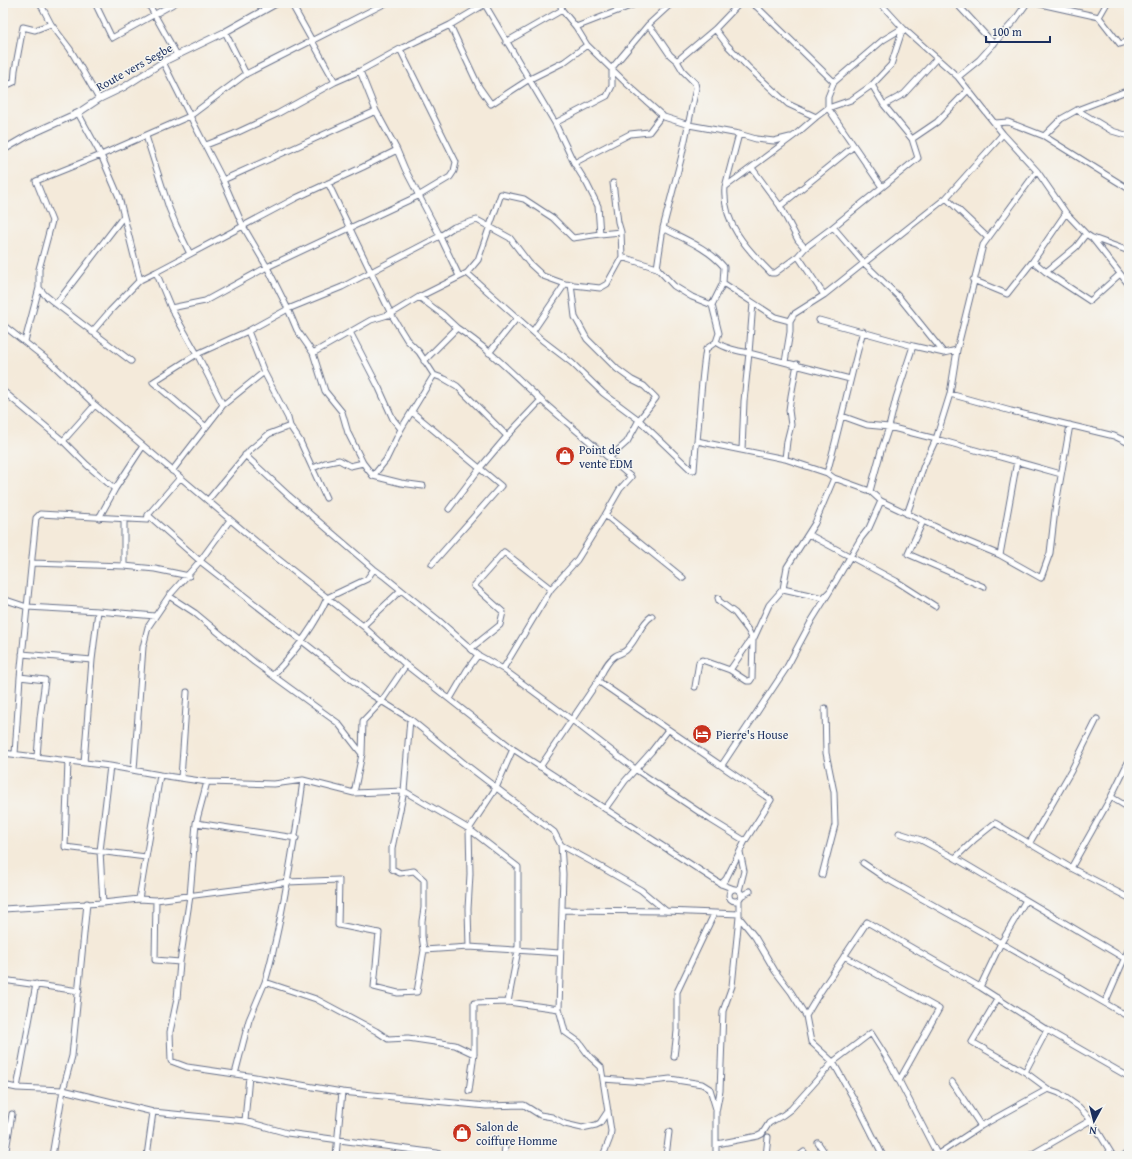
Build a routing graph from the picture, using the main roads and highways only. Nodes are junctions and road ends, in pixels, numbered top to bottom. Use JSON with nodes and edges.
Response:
{"nodes":[{"id":1,"x":277,"y":3,"type":"edge"},
{"id":2,"x":3,"y":150,"type":"edge"}],
"edges":[{"from":1,"to":2,"type":"main road","name":"Route vers Segbe"}]}
